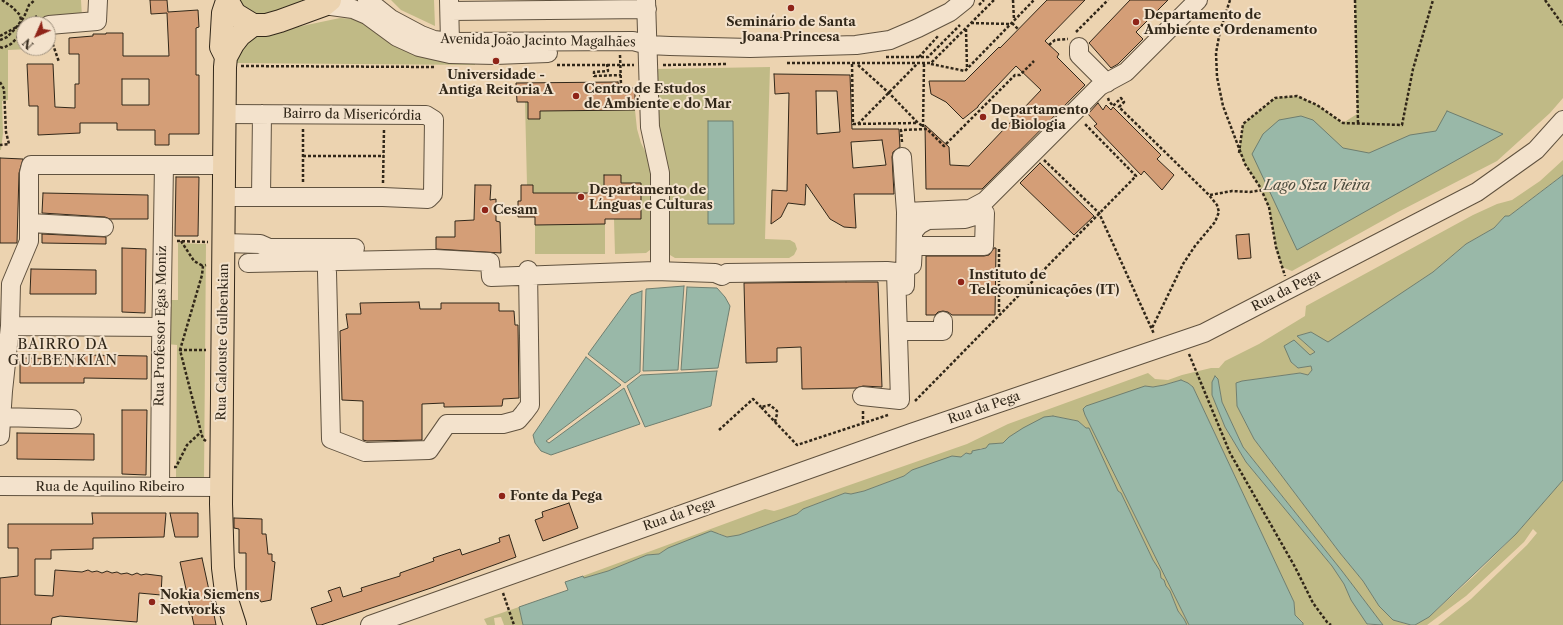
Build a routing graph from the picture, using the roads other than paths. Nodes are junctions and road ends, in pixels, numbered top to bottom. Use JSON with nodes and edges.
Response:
{"nodes":[{"id":1,"x":98,"y":0,"type":"edge"},
{"id":2,"x":367,"y":0,"type":"edge"},
{"id":3,"x":965,"y":0,"type":"edge"},
{"id":4,"x":1198,"y":0,"type":"edge"},
{"id":5,"x":227,"y":1,"type":"edge"},
{"id":6,"x":327,"y":3,"type":"edge"},
{"id":7,"x":646,"y":5,"type":"edge"},
{"id":8,"x":450,"y":6,"type":"edge"},
{"id":9,"x":56,"y":21,"type":"edge"},
{"id":10,"x":253,"y":24,"type":"junction"},
{"id":11,"x":450,"y":42,"type":"junction"},
{"id":12,"x":648,"y":44,"type":"junction"},
{"id":13,"x":1078,"y":47,"type":"dead end"},
{"id":14,"x":233,"y":61,"type":"junction"},
{"id":15,"x":1107,"y":89,"type":"junction"},
{"id":16,"x":224,"y":114,"type":"junction"},
{"id":17,"x":262,"y":114,"type":"junction"},
{"id":18,"x":1563,"y":120,"type":"edge"},
{"id":19,"x":902,"y":158,"type":"dead end"},
{"id":20,"x":164,"y":165,"type":"junction"},
{"id":21,"x":224,"y":165,"type":"junction"},
{"id":22,"x":225,"y":196,"type":"junction"},
{"id":23,"x":261,"y":197,"type":"junction"},
{"id":24,"x":998,"y":200,"type":"dead end"},
{"id":25,"x":906,"y":212,"type":"junction"},
{"id":26,"x":985,"y":213,"type":"junction"},
{"id":27,"x":30,"y":223,"type":"junction"},
{"id":28,"x":919,"y":225,"type":"junction"},
{"id":29,"x":104,"y":227,"type":"dead end"},
{"id":30,"x":218,"y":242,"type":"junction"},
{"id":31,"x":416,"y":249,"type":"dead end"},
{"id":32,"x":910,"y":259,"type":"junction"},
{"id":33,"x":248,"y":263,"type":"dead end"},
{"id":34,"x":660,"y":263,"type":"junction"},
{"id":35,"x":213,"y":267,"type":"junction"},
{"id":36,"x":490,"y":270,"type":"junction"},
{"id":37,"x":326,"y":272,"type":"junction"},
{"id":38,"x":528,"y":272,"type":"junction"},
{"id":39,"x":943,"y":322,"type":"dead end"},
{"id":40,"x":10,"y":326,"type":"junction"},
{"id":41,"x":161,"y":328,"type":"junction"},
{"id":42,"x":905,"y":331,"type":"junction"},
{"id":43,"x":862,"y":396,"type":"dead end"},
{"id":44,"x":903,"y":405,"type":"junction"},
{"id":45,"x":1,"y":417,"type":"junction"},
{"id":46,"x":72,"y":419,"type":"dead end"},
{"id":47,"x":0,"y":436,"type":"edge"},
{"id":48,"x":0,"y":486,"type":"edge"},
{"id":49,"x":160,"y":487,"type":"junction"},
{"id":50,"x":221,"y":488,"type":"junction"},
{"id":51,"x":235,"y":625,"type":"edge"},
{"id":52,"x":370,"y":625,"type":"edge"}],
"edges":[{"from":1,"to":9,"type":"street"},
{"from":2,"to":11,"type":"street","name":"Avenida João Jacinto Magalhães"},
{"from":3,"to":12,"type":"street","name":"Avenida João Jacinto Magalhães"},
{"from":4,"to":15,"type":"street"},
{"from":5,"to":10,"type":"main road"},
{"from":5,"to":14,"type":"main road","name":"Rua Calouste Gulbenkian"},
{"from":6,"to":10,"type":"main road"},
{"from":6,"to":12,"type":"street","name":"Avenida João Jacinto Magalhães"},
{"from":7,"to":8,"type":"street"},
{"from":7,"to":12,"type":"street"},
{"from":8,"to":11,"type":"street"},
{"from":10,"to":14,"type":"main road"},
{"from":11,"to":12,"type":"street","name":"Avenida João Jacinto Magalhães"},
{"from":12,"to":34,"type":"street"},
{"from":13,"to":15,"type":"street"},
{"from":14,"to":16,"type":"main road","name":"Rua Calouste Gulbenkian"},
{"from":15,"to":25,"type":"street"},
{"from":16,"to":17,"type":"street","name":"Bairro da Misericórdia"},
{"from":16,"to":21,"type":"main road","name":"Rua Calouste Gulbenkian"},
{"from":17,"to":23,"type":"street"},
{"from":17,"to":23,"type":"street","name":"Bairro da Misericórdia"},
{"from":18,"to":52,"type":"street","name":"Rua da Pega"},
{"from":19,"to":25,"type":"street"},
{"from":20,"to":21,"type":"street"},
{"from":20,"to":27,"type":"street"},
{"from":20,"to":41,"type":"street","name":"Rua Professor Egas Moniz"},
{"from":21,"to":22,"type":"main road","name":"Rua Calouste Gulbenkian"},
{"from":22,"to":23,"type":"street","name":"Bairro da Misericórdia"},
{"from":22,"to":30,"type":"main road","name":"Rua Calouste Gulbenkian"},
{"from":24,"to":26,"type":"street"},
{"from":25,"to":28,"type":"street"},
{"from":25,"to":32,"type":"street"},
{"from":26,"to":28,"type":"street"},
{"from":26,"to":32,"type":"street"},
{"from":27,"to":29,"type":"street"},
{"from":27,"to":40,"type":"street"},
{"from":28,"to":32,"type":"street"},
{"from":30,"to":31,"type":"street"},
{"from":30,"to":35,"type":"main road","name":"Rua Calouste Gulbenkian"},
{"from":32,"to":34,"type":"street"},
{"from":32,"to":42,"type":"street"},
{"from":33,"to":36,"type":"street"},
{"from":34,"to":38,"type":"street"},
{"from":35,"to":37,"type":"street"},
{"from":35,"to":50,"type":"main road","name":"Rua Calouste Gulbenkian"},
{"from":36,"to":37,"type":"street"},
{"from":36,"to":38,"type":"street"},
{"from":37,"to":38,"type":"street"},
{"from":38,"to":44,"type":"street"},
{"from":39,"to":42,"type":"street"},
{"from":40,"to":41,"type":"street"},
{"from":40,"to":45,"type":"street"},
{"from":41,"to":49,"type":"street","name":"Rua Professor Egas Moniz"},
{"from":42,"to":44,"type":"street"},
{"from":43,"to":44,"type":"street"},
{"from":45,"to":46,"type":"street"},
{"from":45,"to":47,"type":"street"},
{"from":48,"to":49,"type":"street","name":"Rua de Aquilino Ribeiro"},
{"from":49,"to":50,"type":"street","name":"Rua de Aquilino Ribeiro"},
{"from":50,"to":51,"type":"main road","name":"Rua Calouste Gulbenkian"}]}
